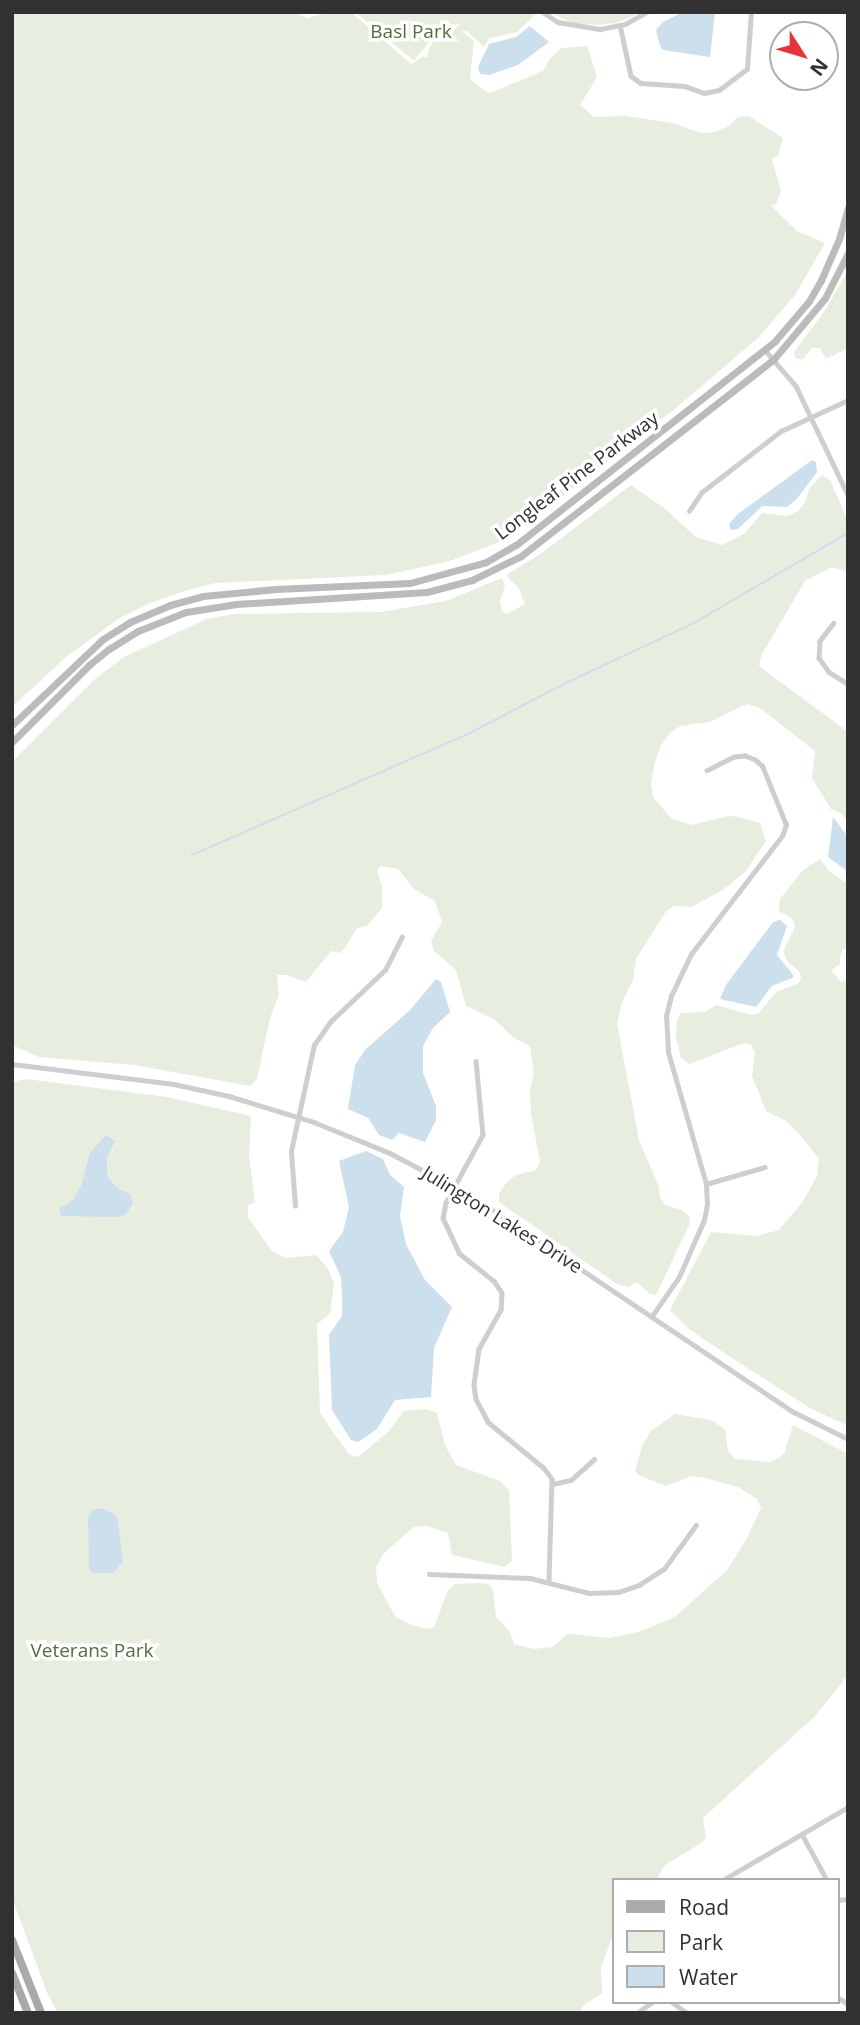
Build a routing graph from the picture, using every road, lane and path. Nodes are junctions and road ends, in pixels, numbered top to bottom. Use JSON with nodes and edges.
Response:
{"nodes":[{"id":1,"x":543,"y":12,"type":"edge"},
{"id":2,"x":647,"y":12,"type":"edge"},
{"id":3,"x":751,"y":12,"type":"edge"},
{"id":4,"x":620,"y":25,"type":"junction"},
{"id":5,"x":848,"y":207,"type":"edge"},
{"id":6,"x":848,"y":253,"type":"edge"},
{"id":7,"x":765,"y":350,"type":"junction"},
{"id":8,"x":773,"y":360,"type":"junction"},
{"id":9,"x":848,"y":400,"type":"edge"},
{"id":10,"x":811,"y":417,"type":"junction"},
{"id":11,"x":848,"y":495,"type":"edge"},
{"id":12,"x":689,"y":511,"type":"dead end"},
{"id":13,"x":467,"y":569,"type":"junction"},
{"id":14,"x":472,"y":580,"type":"junction"},
{"id":15,"x":834,"y":623,"type":"dead end"},
{"id":16,"x":848,"y":684,"type":"edge"},
{"id":17,"x":12,"y":725,"type":"edge"},
{"id":18,"x":12,"y":742,"type":"edge"},
{"id":19,"x":708,"y":771,"type":"dead end"},
{"id":20,"x":402,"y":937,"type":"dead end"},
{"id":21,"x":476,"y":1061,"type":"dead end"},
{"id":22,"x":12,"y":1064,"type":"edge"},
{"id":23,"x":298,"y":1117,"type":"junction"},
{"id":24,"x":765,"y":1167,"type":"dead end"},
{"id":25,"x":706,"y":1184,"type":"junction"},
{"id":26,"x":455,"y":1187,"type":"junction"},
{"id":27,"x":295,"y":1206,"type":"dead end"},
{"id":28,"x":653,"y":1316,"type":"junction"},
{"id":29,"x":848,"y":1439,"type":"edge"},
{"id":30,"x":594,"y":1459,"type":"dead end"},
{"id":31,"x":553,"y":1484,"type":"junction"},
{"id":32,"x":696,"y":1525,"type":"dead end"},
{"id":33,"x":429,"y":1574,"type":"dead end"},
{"id":34,"x":549,"y":1583,"type":"junction"},
{"id":35,"x":848,"y":1807,"type":"edge"},
{"id":36,"x":802,"y":1834,"type":"junction"},
{"id":37,"x":726,"y":1878,"type":"edge"},
{"id":38,"x":826,"y":1878,"type":"edge"},
{"id":39,"x":12,"y":1940,"type":"edge"},
{"id":40,"x":12,"y":1974,"type":"edge"},
{"id":41,"x":644,"y":2004,"type":"edge"},
{"id":42,"x":28,"y":2013,"type":"edge"},
{"id":43,"x":41,"y":2013,"type":"edge"},
{"id":44,"x":637,"y":2013,"type":"edge"}],
"edges":[{"from":1,"to":4,"type":"street"},
{"from":2,"to":4,"type":"street"},
{"from":3,"to":4,"type":"street"},
{"from":5,"to":7,"type":"main road","name":"Longleaf Pine Parkway"},
{"from":6,"to":8,"type":"main road","name":"Longleaf Pine Parkway"},
{"from":7,"to":8,"type":"street"},
{"from":7,"to":13,"type":"main road","name":"Longleaf Pine Parkway"},
{"from":8,"to":10,"type":"street"},
{"from":8,"to":14,"type":"main road","name":"Longleaf Pine Parkway"},
{"from":9,"to":10,"type":"street"},
{"from":10,"to":11,"type":"street"},
{"from":10,"to":12,"type":"street"},
{"from":13,"to":14,"type":"main road"},
{"from":13,"to":17,"type":"main road","name":"Longleaf Pine Parkway"},
{"from":14,"to":18,"type":"main road","name":"Longleaf Pine Parkway"},
{"from":15,"to":16,"type":"street"},
{"from":19,"to":25,"type":"street"},
{"from":20,"to":23,"type":"street"},
{"from":21,"to":26,"type":"street"},
{"from":22,"to":23,"type":"street","name":"Julington Lakes Drive"},
{"from":23,"to":26,"type":"street","name":"Julington Lakes Drive"},
{"from":23,"to":27,"type":"street"},
{"from":24,"to":25,"type":"street"},
{"from":25,"to":28,"type":"street"},
{"from":26,"to":28,"type":"street","name":"Julington Lakes Drive"},
{"from":26,"to":31,"type":"street"},
{"from":28,"to":29,"type":"street","name":"Julington Lakes Drive"},
{"from":30,"to":31,"type":"street"},
{"from":31,"to":34,"type":"street"},
{"from":32,"to":34,"type":"street"},
{"from":33,"to":34,"type":"street"},
{"from":35,"to":36,"type":"street"},
{"from":36,"to":37,"type":"street"},
{"from":36,"to":38,"type":"street"},
{"from":39,"to":43,"type":"main road"},
{"from":40,"to":42,"type":"main road"},
{"from":41,"to":44,"type":"street"}]}
